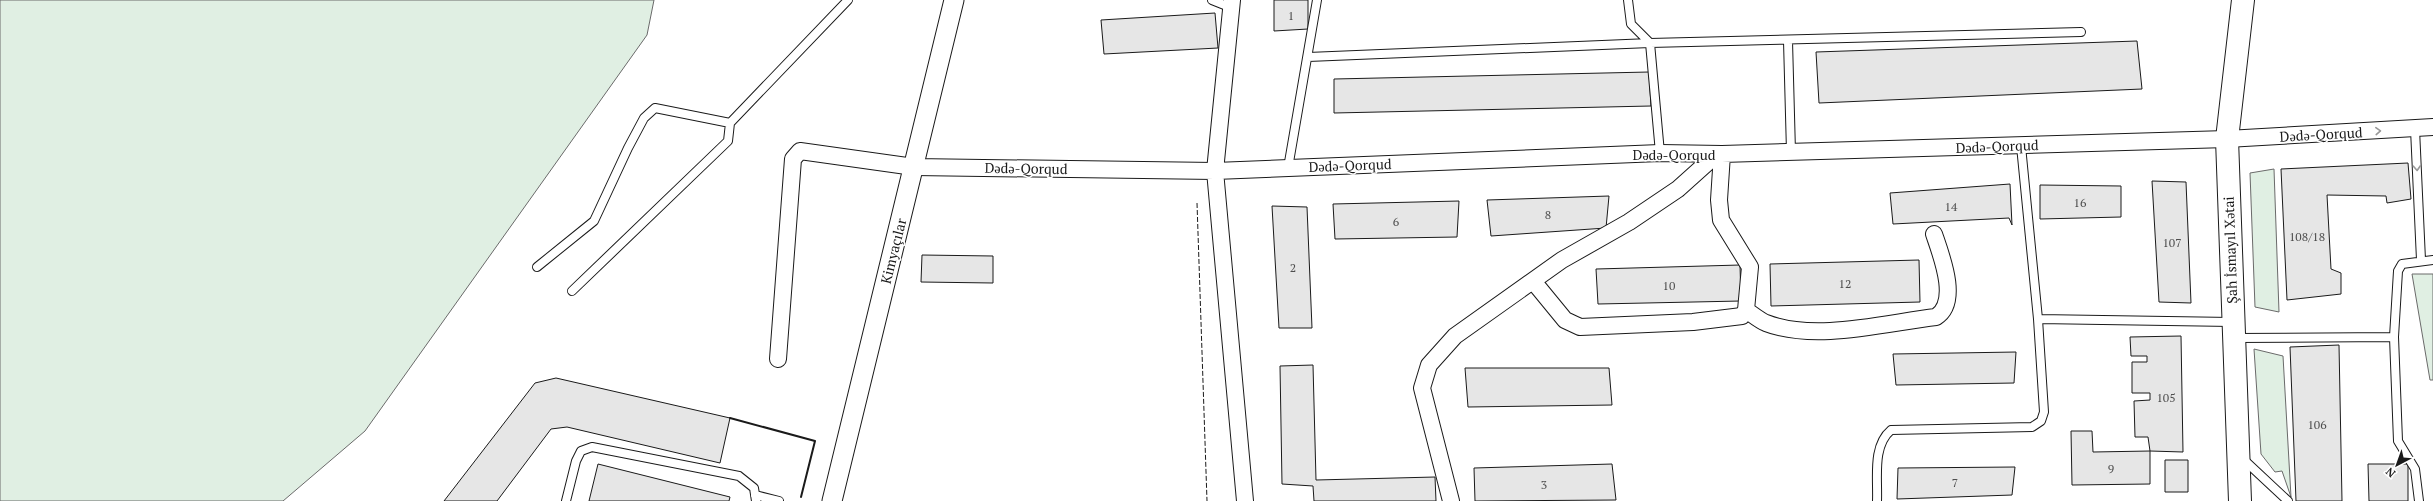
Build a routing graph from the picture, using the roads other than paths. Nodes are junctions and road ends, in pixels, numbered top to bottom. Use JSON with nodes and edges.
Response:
{"nodes":[{"id":1,"x":848,"y":0,"type":"edge"},
{"id":2,"x":954,"y":0,"type":"edge"},
{"id":3,"x":1212,"y":0,"type":"edge"},
{"id":4,"x":1317,"y":0,"type":"edge"},
{"id":5,"x":1628,"y":0,"type":"edge"},
{"id":6,"x":2243,"y":0,"type":"edge"},
{"id":7,"x":1232,"y":4,"type":"edge"},
{"id":8,"x":2081,"y":32,"type":"dead end"},
{"id":9,"x":1788,"y":41,"type":"junction"},
{"id":10,"x":1650,"y":43,"type":"junction"},
{"id":11,"x":1308,"y":56,"type":"junction"},
{"id":12,"x":730,"y":123,"type":"junction"},
{"id":13,"x":2433,"y":127,"type":"edge"},
{"id":14,"x":2415,"y":129,"type":"junction"},
{"id":15,"x":2227,"y":139,"type":"junction"},
{"id":16,"x":2022,"y":146,"type":"junction"},
{"id":17,"x":1790,"y":152,"type":"junction"},
{"id":18,"x":1660,"y":153,"type":"junction"},
{"id":19,"x":1720,"y":154,"type":"junction"},
{"id":20,"x":914,"y":166,"type":"junction"},
{"id":21,"x":1288,"y":168,"type":"junction"},
{"id":22,"x":1215,"y":171,"type":"junction"},
{"id":23,"x":1934,"y":234,"type":"dead end"},
{"id":24,"x":2421,"y":260,"type":"junction"},
{"id":25,"x":2433,"y":260,"type":"edge"},
{"id":26,"x":537,"y":267,"type":"dead end"},
{"id":27,"x":1533,"y":281,"type":"junction"},
{"id":28,"x":572,"y":291,"type":"dead end"},
{"id":29,"x":1746,"y":310,"type":"junction"},
{"id":30,"x":2038,"y":319,"type":"junction"},
{"id":31,"x":2233,"y":330,"type":"junction"},
{"id":32,"x":2394,"y":337,"type":"junction"},
{"id":33,"x":778,"y":359,"type":"dead end"},
{"id":34,"x":2238,"y":455,"type":"junction"},
{"id":35,"x":755,"y":498,"type":"edge"},
{"id":36,"x":566,"y":501,"type":"edge"},
{"id":37,"x":779,"y":501,"type":"edge"},
{"id":38,"x":832,"y":501,"type":"edge"},
{"id":39,"x":1245,"y":501,"type":"edge"},
{"id":40,"x":1451,"y":501,"type":"edge"},
{"id":41,"x":1877,"y":501,"type":"edge"},
{"id":42,"x":2240,"y":501,"type":"edge"},
{"id":43,"x":2288,"y":501,"type":"edge"},
{"id":44,"x":2419,"y":501,"type":"edge"}],
"edges":[{"from":1,"to":12,"type":"lane"},
{"from":2,"to":20,"type":"street","name":"Kimyaçılar"},
{"from":3,"to":7,"type":"lane"},
{"from":4,"to":11,"type":"lane"},
{"from":5,"to":10,"type":"lane"},
{"from":6,"to":15,"type":"main road","name":"Şah İsmayıl Xətai"},
{"from":7,"to":22,"type":"street"},
{"from":8,"to":9,"type":"lane"},
{"from":9,"to":10,"type":"lane"},
{"from":9,"to":17,"type":"lane"},
{"from":10,"to":11,"type":"lane"},
{"from":10,"to":18,"type":"lane"},
{"from":11,"to":21,"type":"lane"},
{"from":12,"to":26,"type":"lane"},
{"from":12,"to":28,"type":"lane"},
{"from":13,"to":14,"type":"street","name":"Dədə-Qorqud"},
{"from":15,"to":14,"type":"street","name":"Dədə-Qorqud","one_way":true},
{"from":14,"to":24,"type":"lane","one_way":true},
{"from":15,"to":16,"type":"street","name":"Dədə-Qorqud"},
{"from":15,"to":31,"type":"main road","name":"Şah İsmayıl Xətai"},
{"from":16,"to":17,"type":"street","name":"Dədə-Qorqud"},
{"from":16,"to":30,"type":"lane"},
{"from":17,"to":19,"type":"street","name":"Dədə-Qorqud"},
{"from":18,"to":19,"type":"street","name":"Dədə-Qorqud"},
{"from":18,"to":21,"type":"street","name":"Dədə-Qorqud"},
{"from":19,"to":27,"type":"street"},
{"from":19,"to":29,"type":"street"},
{"from":20,"to":22,"type":"street","name":"Dədə-Qorqud"},
{"from":20,"to":33,"type":"street","name":"Dədə-Qorqud"},
{"from":20,"to":38,"type":"street","name":"Kimyaçılar"},
{"from":21,"to":22,"type":"street","name":"Dədə-Qorqud"},
{"from":22,"to":39,"type":"street"},
{"from":23,"to":29,"type":"street"},
{"from":24,"to":25,"type":"lane"},
{"from":24,"to":32,"type":"lane"},
{"from":27,"to":29,"type":"street"},
{"from":27,"to":40,"type":"street"},
{"from":30,"to":31,"type":"lane"},
{"from":30,"to":41,"type":"lane"},
{"from":31,"to":32,"type":"lane"},
{"from":31,"to":34,"type":"main road","name":"Şah İsmayıl Xətai"},
{"from":32,"to":44,"type":"lane"},
{"from":34,"to":42,"type":"main road","name":"Şah İsmayıl Xətai"},
{"from":34,"to":43,"type":"lane"},
{"from":35,"to":36,"type":"lane"},
{"from":35,"to":37,"type":"lane"}]}
